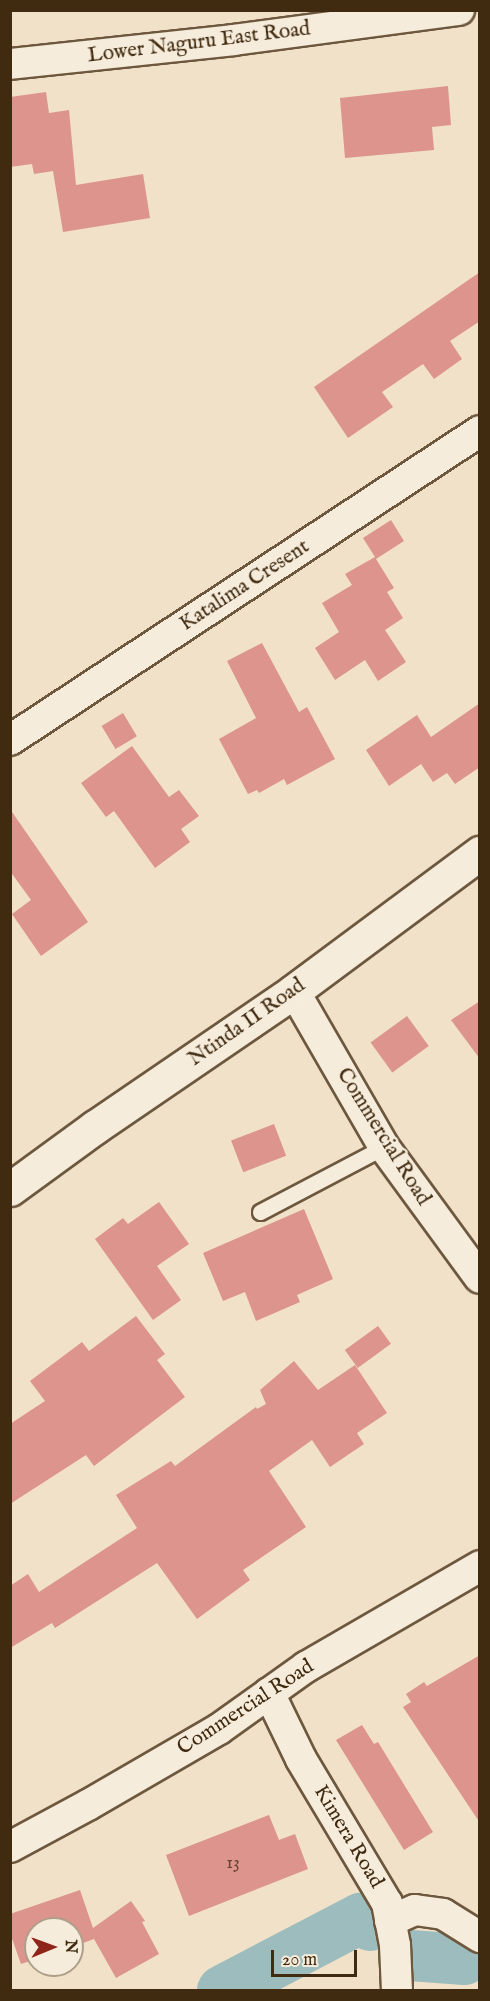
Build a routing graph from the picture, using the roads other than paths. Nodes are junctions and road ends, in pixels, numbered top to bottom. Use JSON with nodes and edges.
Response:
{"nodes":[{"id":1,"x":459,"y":10,"type":"edge"},
{"id":2,"x":10,"y":64,"type":"edge"},
{"id":3,"x":480,"y":431,"type":"edge"},
{"id":4,"x":10,"y":740,"type":"edge"},
{"id":5,"x":480,"y":853,"type":"edge"},
{"id":6,"x":294,"y":991,"type":"junction"},
{"id":7,"x":384,"y":1147,"type":"junction"},
{"id":8,"x":10,"y":1189,"type":"edge"},
{"id":9,"x":260,"y":1212,"type":"dead end"},
{"id":10,"x":480,"y":1278,"type":"edge"},
{"id":11,"x":480,"y":1566,"type":"edge"},
{"id":12,"x":269,"y":1693,"type":"junction"},
{"id":13,"x":10,"y":1847,"type":"edge"},
{"id":14,"x":390,"y":1921,"type":"junction"},
{"id":15,"x":480,"y":1937,"type":"edge"},
{"id":16,"x":397,"y":1990,"type":"edge"}],
"edges":[{"from":1,"to":2,"type":"street","name":"Lower Naguru East Road"},
{"from":3,"to":4,"type":"street","name":"Katalima Cresent"},
{"from":5,"to":6,"type":"street","name":"Ntinda II Road"},
{"from":6,"to":7,"type":"street","name":"Commercial Road"},
{"from":6,"to":8,"type":"street","name":"Ntinda II Road"},
{"from":7,"to":9,"type":"lane"},
{"from":7,"to":10,"type":"street","name":"Commercial Road"},
{"from":11,"to":12,"type":"street","name":"Commercial Road"},
{"from":12,"to":13,"type":"street","name":"Commercial Road"},
{"from":12,"to":14,"type":"street","name":"Kimera Road"},
{"from":14,"to":15,"type":"street"},
{"from":14,"to":16,"type":"street","name":"Kimera Road"}]}
